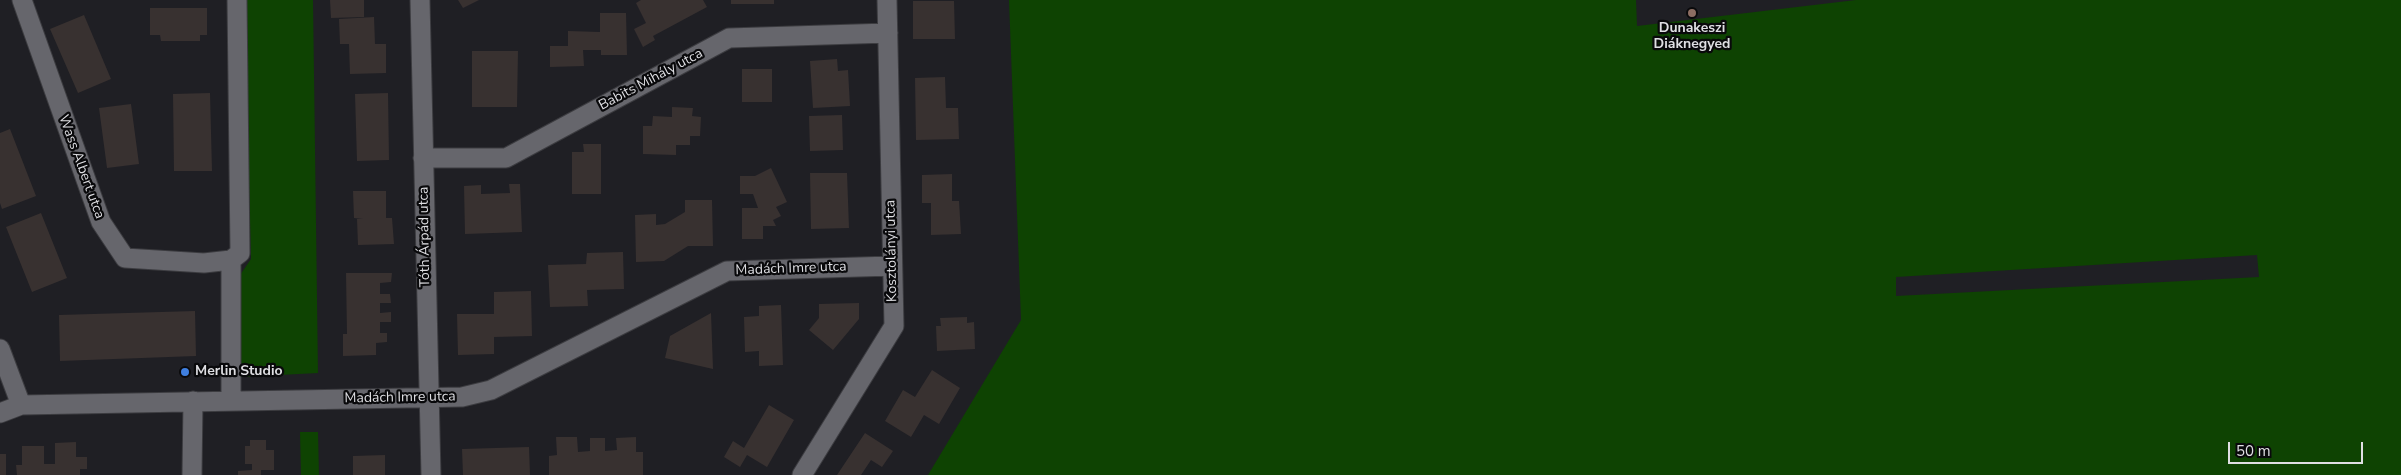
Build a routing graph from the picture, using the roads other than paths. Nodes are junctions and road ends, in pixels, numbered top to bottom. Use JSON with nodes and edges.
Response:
{"nodes":[{"id":1,"x":22,"y":0,"type":"edge"},
{"id":2,"x":237,"y":0,"type":"edge"},
{"id":3,"x":420,"y":0,"type":"edge"},
{"id":4,"x":887,"y":0,"type":"edge"},
{"id":5,"x":888,"y":33,"type":"junction"},
{"id":6,"x":424,"y":158,"type":"junction"},
{"id":7,"x":231,"y":260,"type":"junction"},
{"id":8,"x":892,"y":266,"type":"junction"},
{"id":9,"x":0,"y":349,"type":"edge"},
{"id":10,"x":429,"y":397,"type":"junction"},
{"id":11,"x":193,"y":401,"type":"junction"},
{"id":12,"x":232,"y":401,"type":"junction"},
{"id":13,"x":21,"y":405,"type":"junction"},
{"id":14,"x":0,"y":413,"type":"edge"},
{"id":15,"x":192,"y":475,"type":"edge"},
{"id":16,"x":431,"y":475,"type":"edge"},
{"id":17,"x":802,"y":475,"type":"edge"}],
"edges":[{"from":1,"to":7,"type":"street","name":"Wass Albert utca"},
{"from":2,"to":7,"type":"street"},
{"from":3,"to":6,"type":"street","name":"Tóth Árpád utca"},
{"from":4,"to":5,"type":"street","name":"Kosztolányi utca"},
{"from":5,"to":6,"type":"street","name":"Babits Mihály utca"},
{"from":5,"to":8,"type":"street","name":"Kosztolányi utca"},
{"from":6,"to":10,"type":"street","name":"Tóth Árpád utca"},
{"from":7,"to":12,"type":"street"},
{"from":8,"to":10,"type":"street","name":"Madách Imre utca"},
{"from":8,"to":17,"type":"street","name":"Kosztolányi utca"},
{"from":9,"to":13,"type":"street"},
{"from":10,"to":12,"type":"street","name":"Madách Imre utca"},
{"from":10,"to":16,"type":"street","name":"Tóth Árpád utca"},
{"from":11,"to":12,"type":"street","name":"Madách Imre utca"},
{"from":11,"to":13,"type":"street","name":"Madách Imre utca"},
{"from":11,"to":15,"type":"street"},
{"from":13,"to":14,"type":"street","name":"Madách Imre utca"}]}
